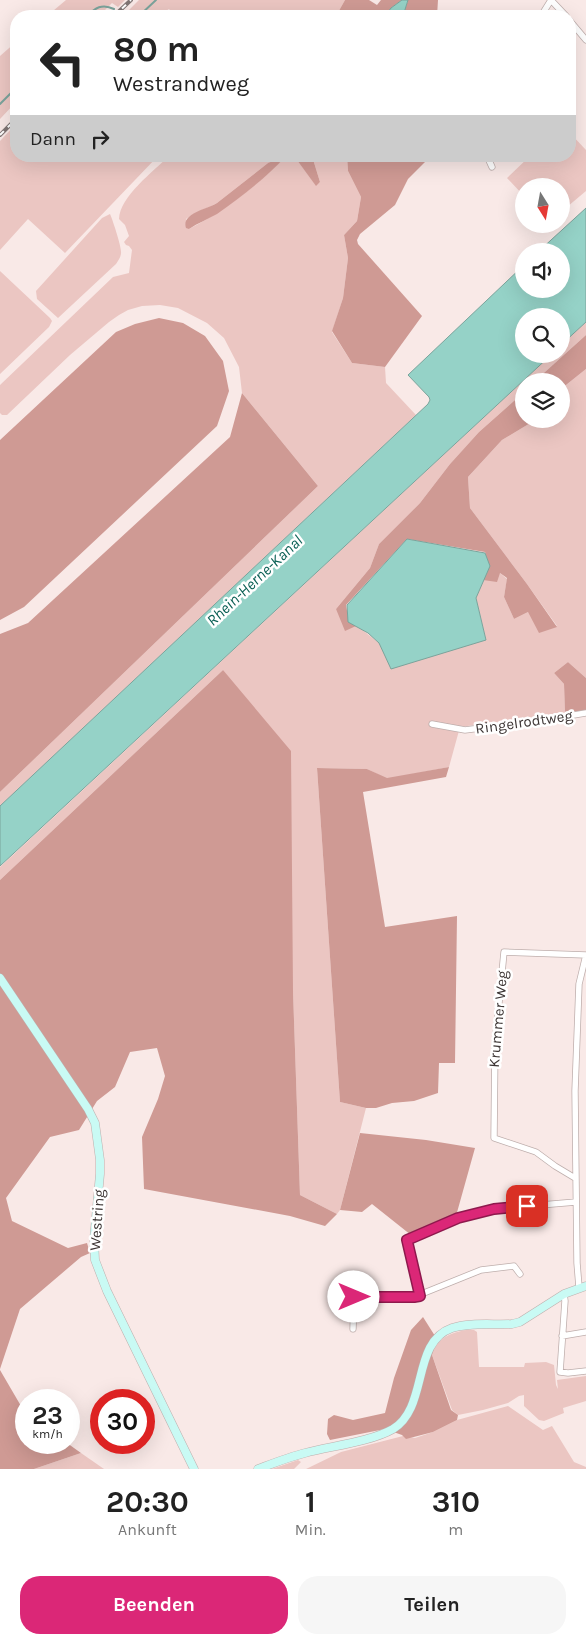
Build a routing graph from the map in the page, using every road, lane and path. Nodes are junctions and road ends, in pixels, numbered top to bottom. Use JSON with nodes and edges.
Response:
{"nodes":[{"id":1,"x":551,"y":0,"type":"edge"},
{"id":2,"x":560,"y":10,"type":"edge"},
{"id":3,"x":576,"y":28,"type":"edge"},
{"id":4,"x":586,"y":40,"type":"edge"},
{"id":5,"x":490,"y":162,"type":"edge"},
{"id":6,"x":492,"y":167,"type":"dead end"},
{"id":7,"x":586,"y":713,"type":"edge"},
{"id":8,"x":432,"y":724,"type":"dead end"},
{"id":9,"x":586,"y":955,"type":"edge"},
{"id":10,"x":0,"y":978,"type":"edge"},
{"id":11,"x":575,"y":1178,"type":"junction"},
{"id":12,"x":576,"y":1202,"type":"junction"},
{"id":13,"x":520,"y":1274,"type":"dead end"},
{"id":14,"x":582,"y":1286,"type":"edge"},
{"id":15,"x":342,"y":1287,"type":"dead end"},
{"id":16,"x":564,"y":1294,"type":"junction"},
{"id":17,"x":420,"y":1296,"type":"junction"},
{"id":18,"x":354,"y":1297,"type":"junction"},
{"id":19,"x":353,"y":1329,"type":"dead end"},
{"id":20,"x":586,"y":1332,"type":"edge"},
{"id":21,"x":562,"y":1336,"type":"junction"},
{"id":22,"x":586,"y":1371,"type":"edge"},
{"id":23,"x":194,"y":1469,"type":"edge"},
{"id":24,"x":258,"y":1469,"type":"edge"}],
"edges":[{"from":1,"to":2,"type":"street"},
{"from":3,"to":4,"type":"street"},
{"from":5,"to":6,"type":"street"},
{"from":7,"to":8,"type":"street","name":"Ringelrodtweg"},
{"from":9,"to":11,"type":"street"},
{"from":9,"to":11,"type":"street","name":"Krummer Weg"},
{"from":10,"to":23,"type":"main road","name":"Westring"},
{"from":11,"to":12,"type":"street"},
{"from":12,"to":14,"type":"street"},
{"from":12,"to":17,"type":"street"},
{"from":13,"to":17,"type":"street"},
{"from":14,"to":16,"type":"main road"},
{"from":15,"to":18,"type":"street"},
{"from":16,"to":21,"type":"street"},
{"from":16,"to":24,"type":"main road"},
{"from":17,"to":18,"type":"street"},
{"from":18,"to":19,"type":"street"},
{"from":20,"to":21,"type":"street"},
{"from":21,"to":22,"type":"street"}]}
